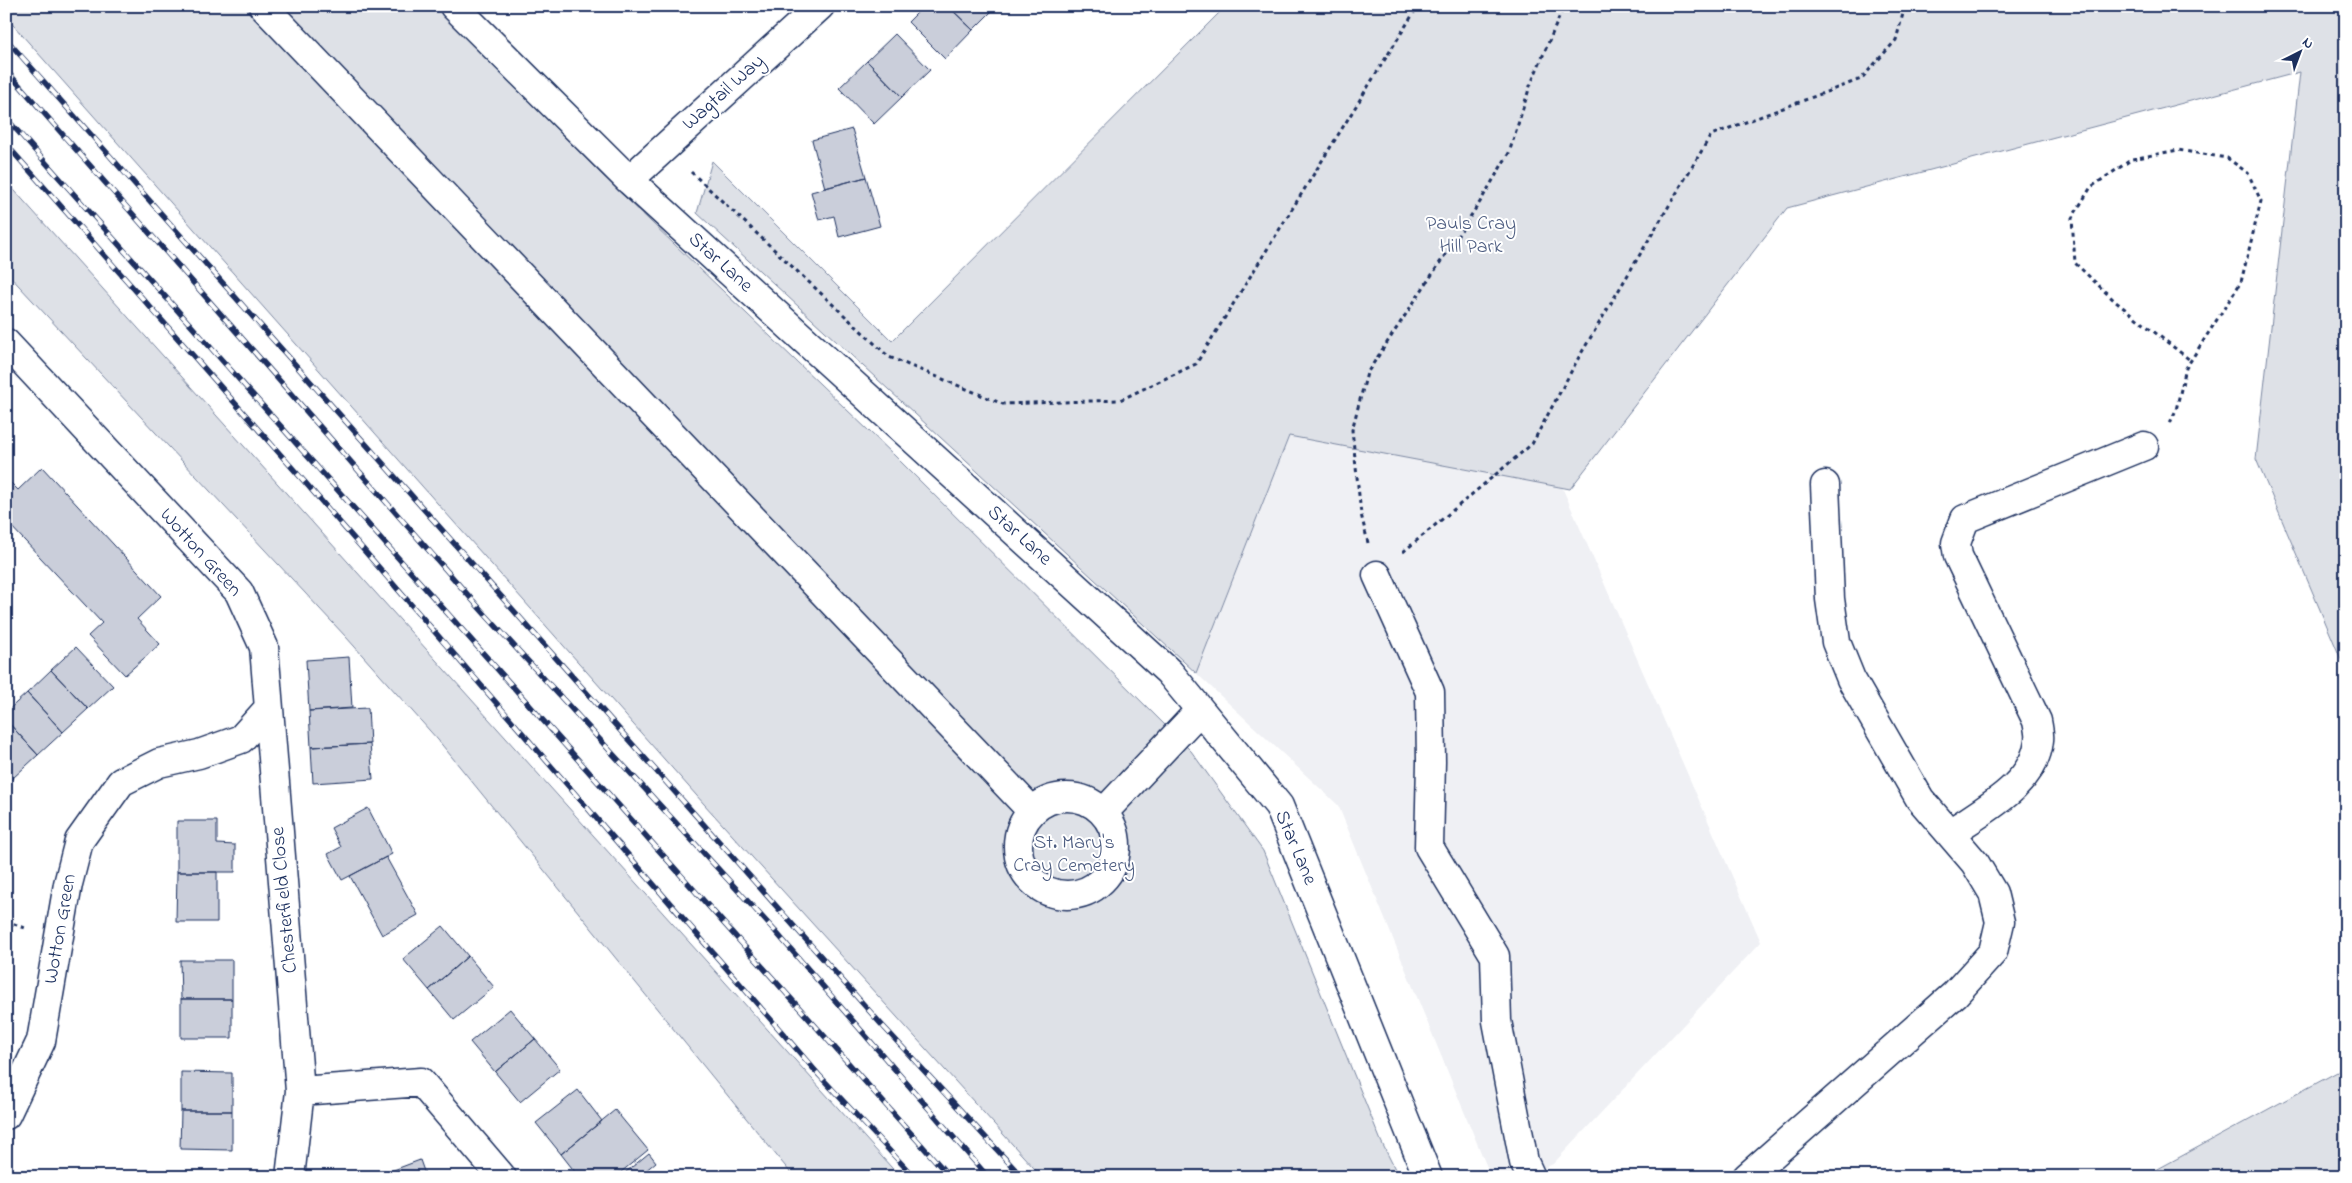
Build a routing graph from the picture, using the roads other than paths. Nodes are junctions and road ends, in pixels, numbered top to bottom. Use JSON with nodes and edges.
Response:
{"nodes":[{"id":1,"x":263,"y":6,"type":"edge"},
{"id":2,"x":454,"y":6,"type":"edge"},
{"id":3,"x":820,"y":6,"type":"edge"},
{"id":4,"x":629,"y":180,"type":"junction"},
{"id":5,"x":10,"y":353,"type":"edge"},
{"id":6,"x":2144,"y":446,"type":"road end"},
{"id":7,"x":1825,"y":485,"type":"dead end"},
{"id":8,"x":1376,"y":575,"type":"road end"},
{"id":9,"x":269,"y":708,"type":"junction"},
{"id":10,"x":1200,"y":710,"type":"junction"},
{"id":11,"x":1032,"y":811,"type":"junction"},
{"id":12,"x":1104,"y":812,"type":"junction"},
{"id":13,"x":1950,"y":833,"type":"junction"},
{"id":14,"x":300,"y":1091,"type":"junction"},
{"id":15,"x":6,"y":1115,"type":"edge"},
{"id":16,"x":290,"y":1177,"type":"edge"},
{"id":17,"x":502,"y":1177,"type":"edge"},
{"id":18,"x":1428,"y":1177,"type":"edge"},
{"id":19,"x":1532,"y":1177,"type":"edge"},
{"id":20,"x":1747,"y":1177,"type":"edge"}],
"edges":[{"from":1,"to":11,"type":"street"},
{"from":2,"to":4,"type":"street","name":"Star Lane"},
{"from":3,"to":4,"type":"street","name":"Wagtail Way"},
{"from":4,"to":10,"type":"street","name":"Star Lane"},
{"from":5,"to":9,"type":"street","name":"Wotton Green"},
{"from":6,"to":13,"type":"street"},
{"from":7,"to":13,"type":"street"},
{"from":8,"to":19,"type":"street"},
{"from":9,"to":14,"type":"street","name":"Chesterfield Close"},
{"from":9,"to":15,"type":"street","name":"Wotton Green"},
{"from":10,"to":12,"type":"street"},
{"from":10,"to":18,"type":"street","name":"Star Lane"},
{"from":11,"to":12,"type":"street"},
{"from":11,"to":12,"type":"street"},
{"from":13,"to":20,"type":"street"},
{"from":14,"to":16,"type":"street","name":"Chesterfield Close"},
{"from":14,"to":17,"type":"street"}]}
